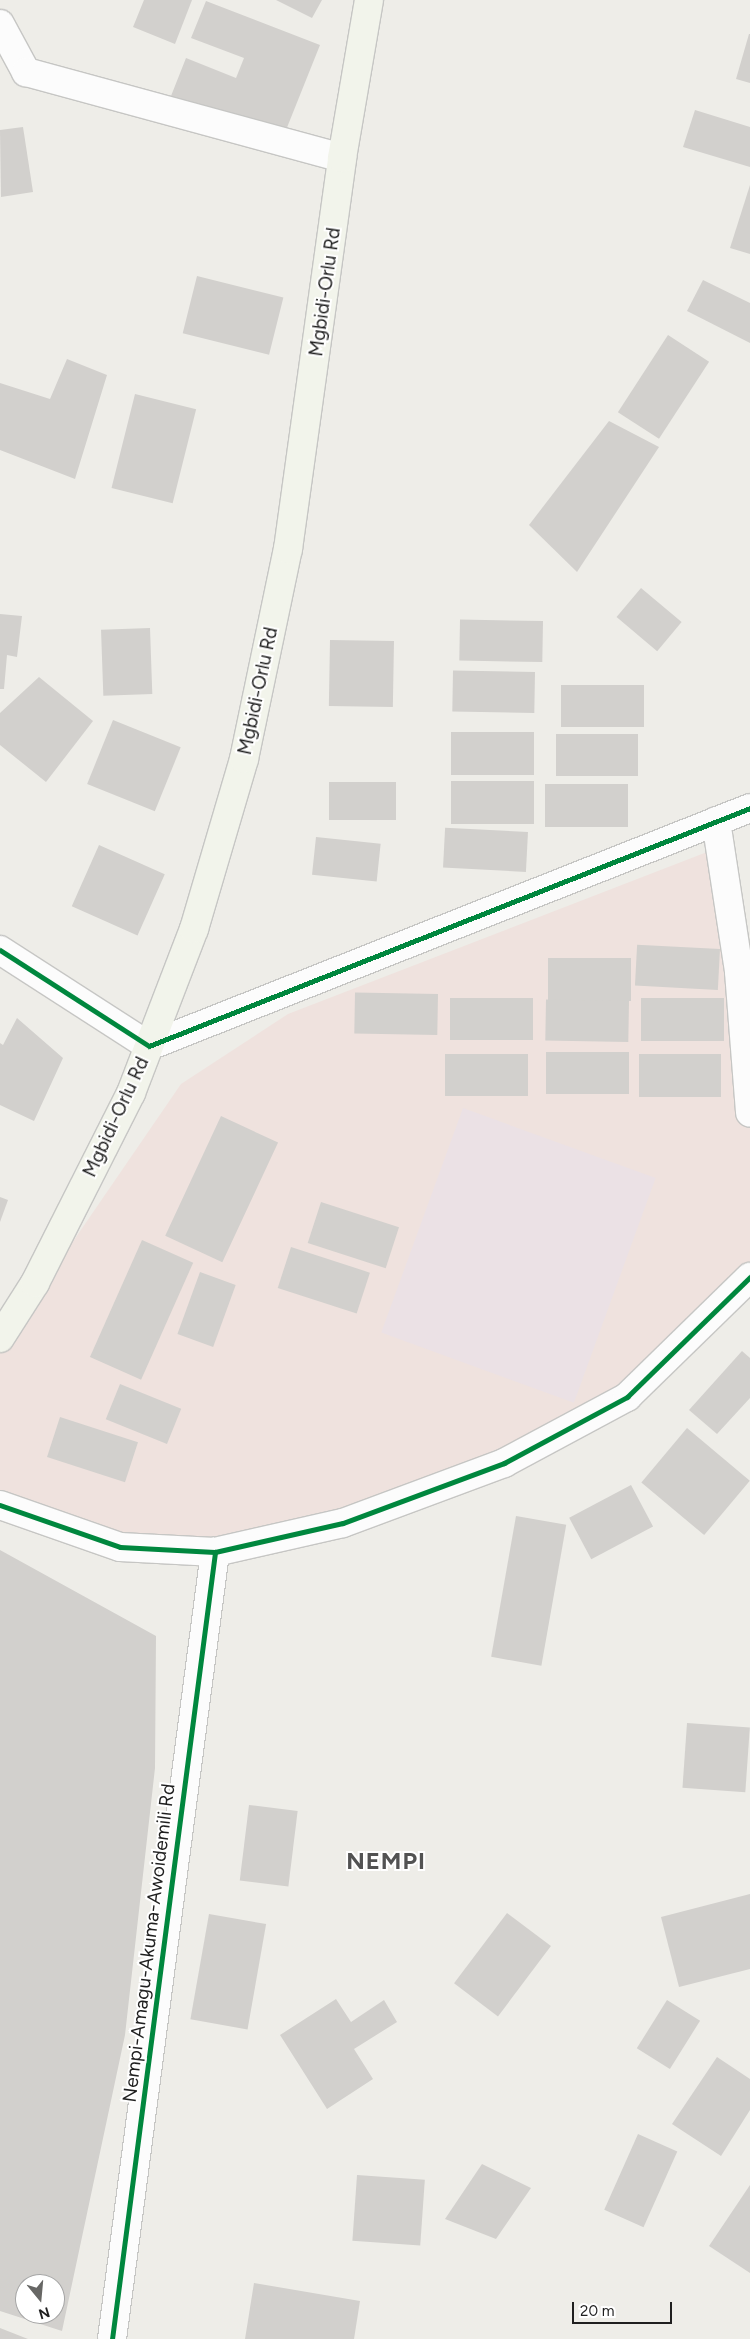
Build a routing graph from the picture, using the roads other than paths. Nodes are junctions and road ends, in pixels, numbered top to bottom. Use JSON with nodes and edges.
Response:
{"nodes":[{"id":1,"x":369,"y":0,"type":"edge"},
{"id":2,"x":0,"y":24,"type":"edge"},
{"id":3,"x":342,"y":158,"type":"junction"},
{"id":4,"x":750,"y":808,"type":"edge"},
{"id":5,"x":716,"y":821,"type":"junction"},
{"id":6,"x":0,"y":950,"type":"edge"},
{"id":7,"x":149,"y":1046,"type":"junction"},
{"id":8,"x":750,"y":1113,"type":"edge"},
{"id":9,"x":750,"y":1277,"type":"edge"},
{"id":10,"x":0,"y":1338,"type":"edge"},
{"id":11,"x":0,"y":1505,"type":"edge"},
{"id":12,"x":215,"y":1552,"type":"junction"},
{"id":13,"x":112,"y":2339,"type":"edge"}],
"edges":[{"from":1,"to":3,"type":"main road","name":"Mgbidi-Orlu Rd"},
{"from":2,"to":3,"type":"street"},
{"from":3,"to":7,"type":"main road","name":"Mgbidi-Orlu Rd"},
{"from":4,"to":5,"type":"street"},
{"from":5,"to":7,"type":"street"},
{"from":5,"to":8,"type":"street"},
{"from":6,"to":7,"type":"street"},
{"from":7,"to":10,"type":"main road","name":"Mgbidi-Orlu Rd"},
{"from":9,"to":12,"type":"street"},
{"from":11,"to":12,"type":"street"},
{"from":12,"to":13,"type":"street","name":"Nempi-Amagu-Akuma-Awoidemili Rd"}]}
